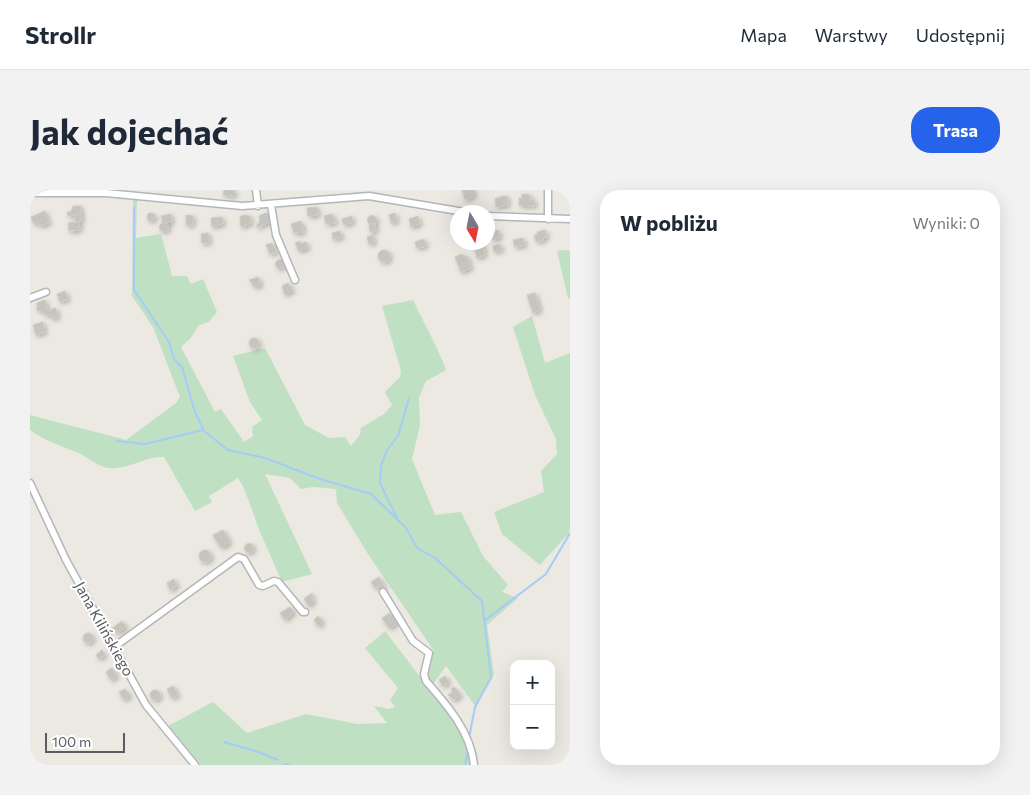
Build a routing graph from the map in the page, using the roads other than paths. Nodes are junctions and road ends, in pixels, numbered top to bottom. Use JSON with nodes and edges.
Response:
{"nodes":[{"id":1,"x":256,"y":190,"type":"edge"},
{"id":2,"x":548,"y":190,"type":"edge"},
{"id":3,"x":30,"y":193,"type":"edge"},
{"id":4,"x":130,"y":193,"type":"edge"},
{"id":5,"x":271,"y":205,"type":"junction"},
{"id":6,"x":258,"y":206,"type":"junction"},
{"id":7,"x":450,"y":210,"type":"edge"},
{"id":8,"x":495,"y":216,"type":"edge"},
{"id":9,"x":548,"y":219,"type":"junction"},
{"id":10,"x":570,"y":219,"type":"edge"},
{"id":11,"x":295,"y":280,"type":"dead end"},
{"id":12,"x":46,"y":292,"type":"dead end"},
{"id":13,"x":30,"y":298,"type":"edge"},
{"id":14,"x":30,"y":483,"type":"edge"},
{"id":15,"x":383,"y":592,"type":"dead end"},
{"id":16,"x":305,"y":612,"type":"dead end"},
{"id":17,"x":114,"y":647,"type":"junction"},
{"id":18,"x":195,"y":765,"type":"edge"},
{"id":19,"x":474,"y":765,"type":"edge"}],
"edges":[{"from":1,"to":6,"type":"street"},
{"from":2,"to":9,"type":"street"},
{"from":3,"to":4,"type":"street"},
{"from":4,"to":6,"type":"street"},
{"from":5,"to":6,"type":"street"},
{"from":5,"to":7,"type":"street"},
{"from":5,"to":11,"type":"street"},
{"from":8,"to":9,"type":"street"},
{"from":9,"to":10,"type":"street"},
{"from":12,"to":13,"type":"street"},
{"from":14,"to":17,"type":"street","name":"Jana Kilińskiego"},
{"from":15,"to":19,"type":"street"},
{"from":16,"to":17,"type":"street"},
{"from":17,"to":18,"type":"street","name":"Jana Kilińskiego"}]}
